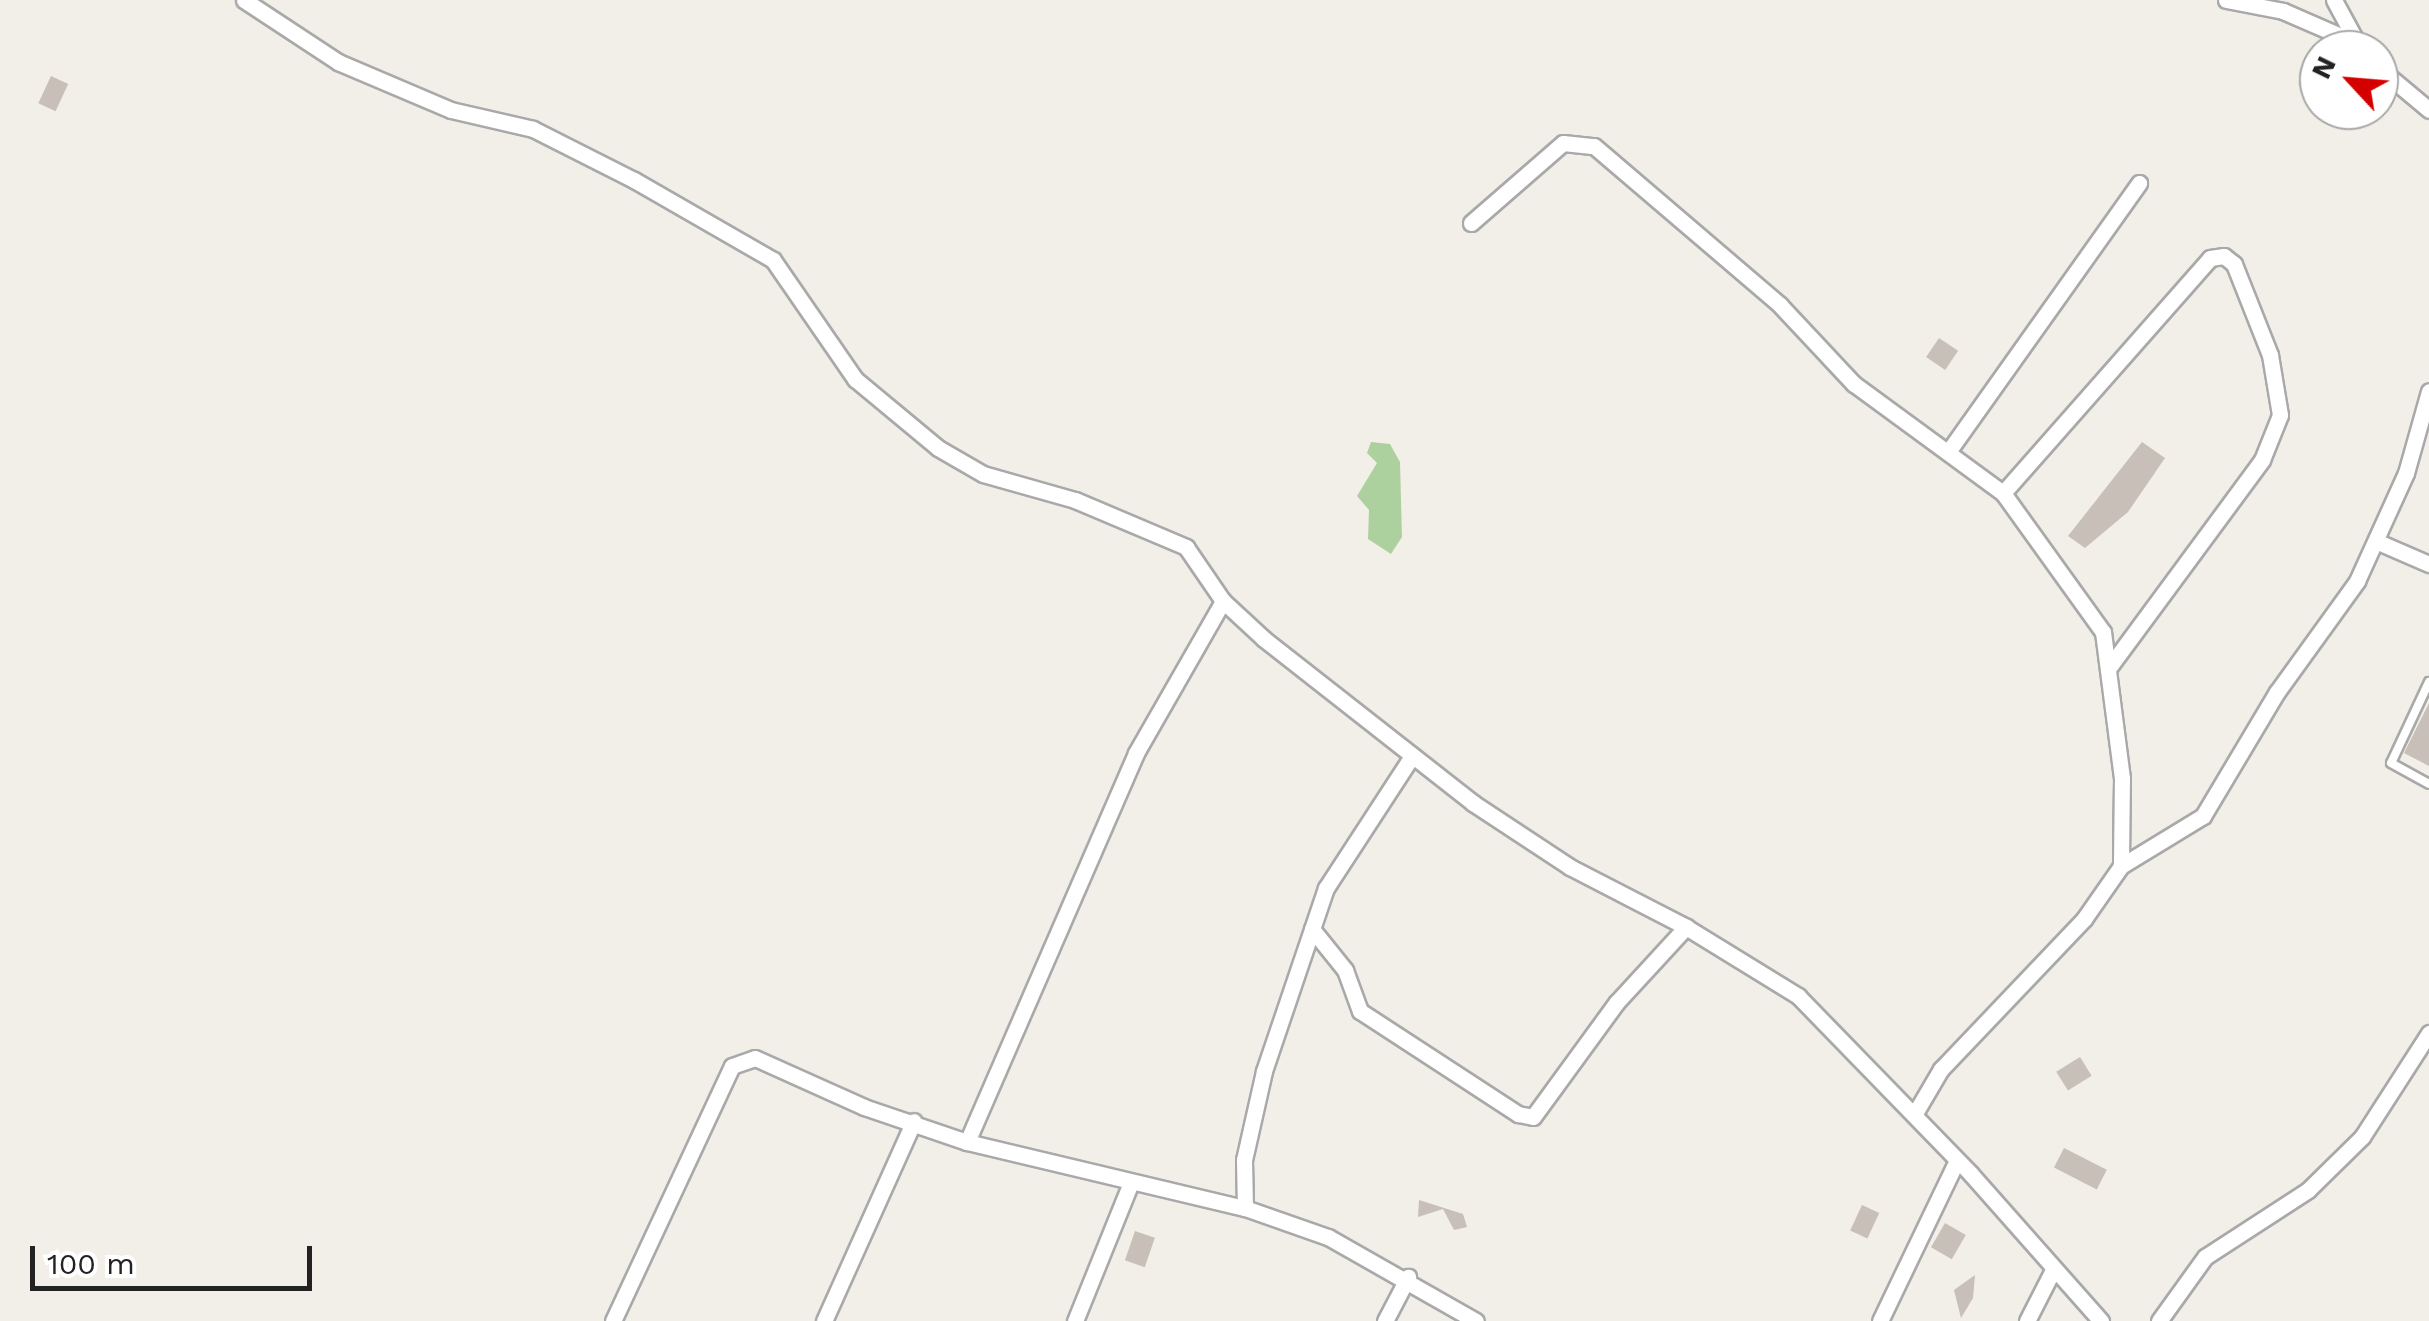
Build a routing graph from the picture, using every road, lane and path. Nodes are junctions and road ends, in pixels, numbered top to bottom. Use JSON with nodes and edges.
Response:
{"nodes":[{"id":1,"x":244,"y":0,"type":"edge"},
{"id":2,"x":2226,"y":0,"type":"edge"},
{"id":3,"x":2334,"y":0,"type":"edge"},
{"id":4,"x":2324,"y":30,"type":"edge"},
{"id":5,"x":2349,"y":30,"type":"edge"},
{"id":6,"x":2399,"y":85,"type":"edge"},
{"id":7,"x":2429,"y":110,"type":"edge"},
{"id":8,"x":2139,"y":183,"type":"dead end"},
{"id":9,"x":1471,"y":223,"type":"dead end"},
{"id":10,"x":2429,"y":391,"type":"edge"},
{"id":11,"x":1948,"y":452,"type":"junction"},
{"id":12,"x":2002,"y":493,"type":"junction"},
{"id":13,"x":2376,"y":541,"type":"junction"},
{"id":14,"x":2429,"y":564,"type":"edge"},
{"id":15,"x":1224,"y":601,"type":"junction"},
{"id":16,"x":2112,"y":665,"type":"junction"},
{"id":17,"x":2429,"y":682,"type":"edge"},
{"id":18,"x":1412,"y":756,"type":"junction"},
{"id":19,"x":2429,"y":784,"type":"edge"},
{"id":20,"x":2121,"y":866,"type":"junction"},
{"id":21,"x":1686,"y":926,"type":"junction"},
{"id":22,"x":1312,"y":929,"type":"junction"},
{"id":23,"x":2429,"y":1033,"type":"edge"},
{"id":24,"x":1914,"y":1115,"type":"junction"},
{"id":25,"x":914,"y":1121,"type":"junction"},
{"id":26,"x":966,"y":1142,"type":"junction"},
{"id":27,"x":1957,"y":1160,"type":"junction"},
{"id":28,"x":1130,"y":1185,"type":"junction"},
{"id":29,"x":1246,"y":1208,"type":"junction"},
{"id":30,"x":2052,"y":1272,"type":"junction"},
{"id":31,"x":1408,"y":1277,"type":"junction"},
{"id":32,"x":613,"y":1321,"type":"edge"},
{"id":33,"x":824,"y":1321,"type":"edge"},
{"id":34,"x":1074,"y":1321,"type":"edge"},
{"id":35,"x":1385,"y":1321,"type":"edge"},
{"id":36,"x":1476,"y":1321,"type":"edge"},
{"id":37,"x":1880,"y":1321,"type":"edge"},
{"id":38,"x":2027,"y":1321,"type":"edge"},
{"id":39,"x":2101,"y":1321,"type":"edge"},
{"id":40,"x":2159,"y":1321,"type":"edge"}],
"edges":[{"from":1,"to":15,"type":"street"},
{"from":2,"to":4,"type":"street"},
{"from":3,"to":5,"type":"street"},
{"from":6,"to":7,"type":"street"},
{"from":8,"to":11,"type":"street"},
{"from":9,"to":11,"type":"street"},
{"from":10,"to":13,"type":"street"},
{"from":11,"to":12,"type":"street"},
{"from":12,"to":16,"type":"street"},
{"from":12,"to":16,"type":"street"},
{"from":13,"to":14,"type":"street"},
{"from":13,"to":20,"type":"street"},
{"from":15,"to":18,"type":"street"},
{"from":15,"to":26,"type":"street"},
{"from":16,"to":20,"type":"street"},
{"from":17,"to":19,"type":"lane"},
{"from":18,"to":21,"type":"street"},
{"from":18,"to":22,"type":"street"},
{"from":20,"to":24,"type":"street"},
{"from":21,"to":22,"type":"street"},
{"from":21,"to":24,"type":"street"},
{"from":22,"to":29,"type":"street"},
{"from":23,"to":40,"type":"street"},
{"from":24,"to":27,"type":"street"},
{"from":25,"to":26,"type":"street"},
{"from":25,"to":32,"type":"street"},
{"from":25,"to":33,"type":"street"},
{"from":26,"to":28,"type":"street"},
{"from":27,"to":30,"type":"street"},
{"from":27,"to":37,"type":"street"},
{"from":28,"to":29,"type":"street"},
{"from":28,"to":34,"type":"street"},
{"from":29,"to":31,"type":"street"},
{"from":30,"to":38,"type":"street"},
{"from":30,"to":39,"type":"street"},
{"from":31,"to":35,"type":"street"},
{"from":31,"to":36,"type":"street"}]}
